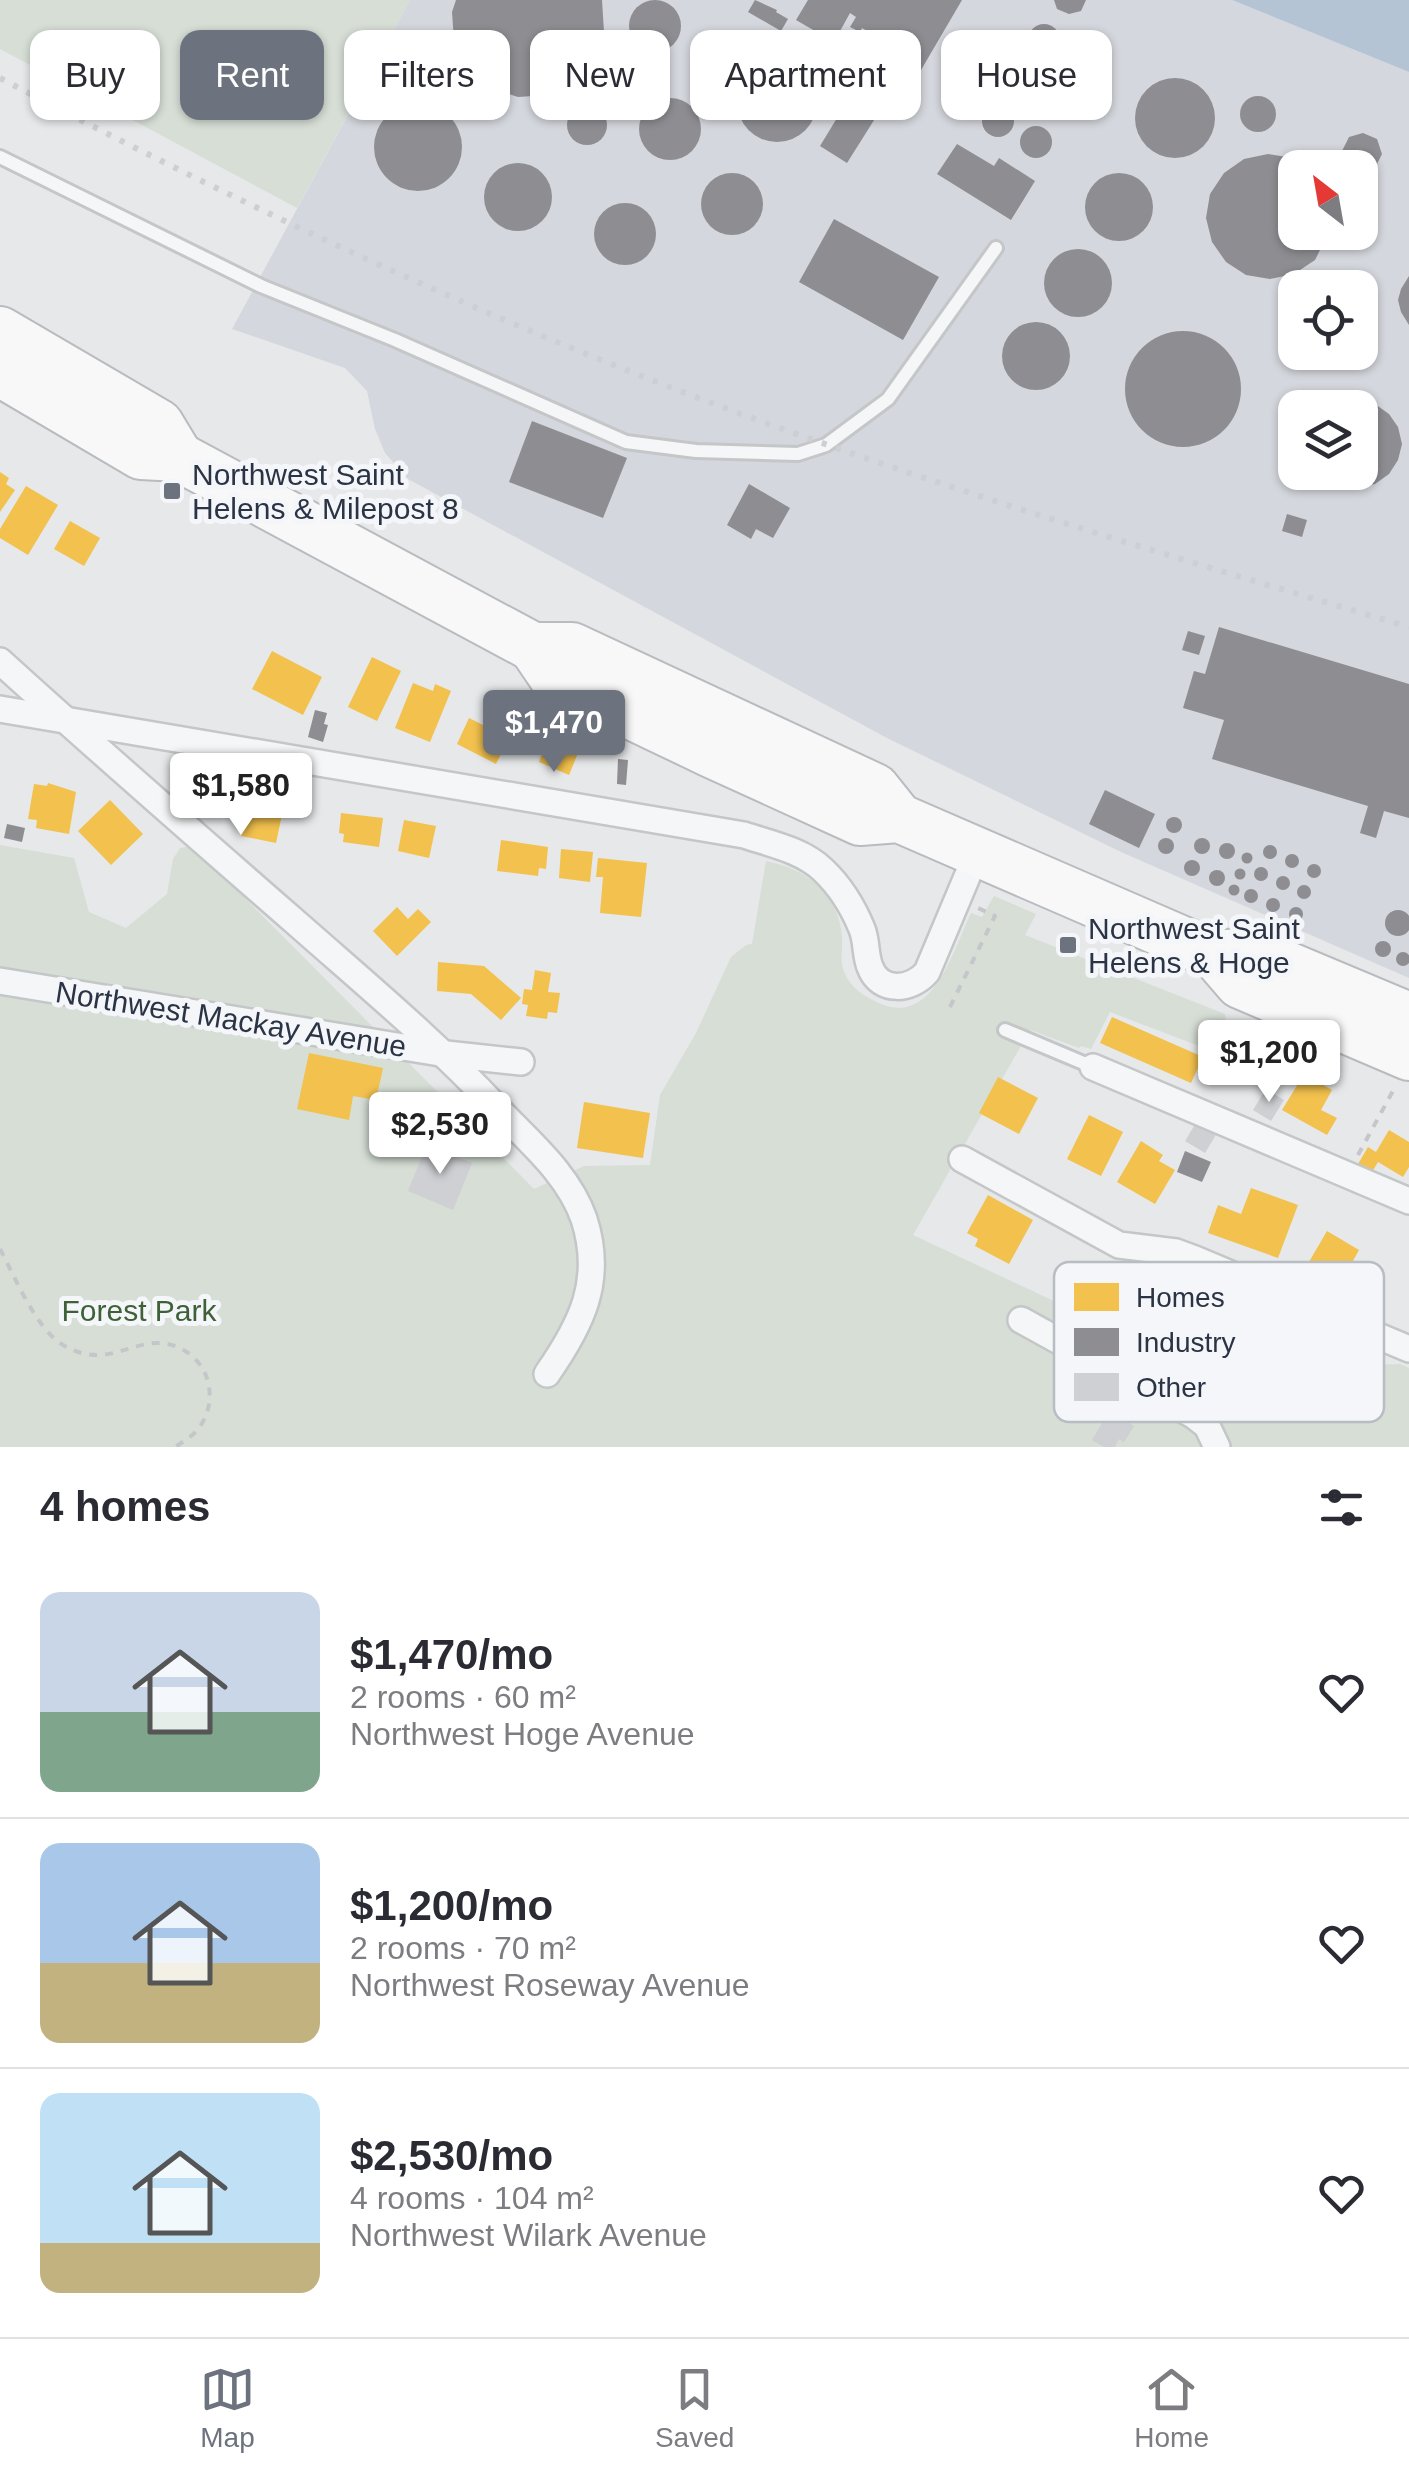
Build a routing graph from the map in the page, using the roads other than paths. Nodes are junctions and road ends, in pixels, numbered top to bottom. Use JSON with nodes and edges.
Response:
{"nodes":[{"id":1,"x":0,"y":157,"type":"edge"},
{"id":2,"x":996,"y":248,"type":"dead end"},
{"id":3,"x":0,"y":331,"type":"edge"},
{"id":4,"x":0,"y":372,"type":"edge"},
{"id":5,"x":179,"y":457,"type":"junction"},
{"id":6,"x":0,"y":661,"type":"edge"},
{"id":7,"x":0,"y":709,"type":"edge"},
{"id":8,"x":63,"y":719,"type":"junction"},
{"id":9,"x":978,"y":853,"type":"junction"},
{"id":10,"x":0,"y":981,"type":"edge"},
{"id":11,"x":1005,"y":1030,"type":"dead end"},
{"id":12,"x":1404,"y":1041,"type":"edge"},
{"id":13,"x":446,"y":1054,"type":"junction"},
{"id":14,"x":521,"y":1062,"type":"dead end"},
{"id":15,"x":1093,"y":1067,"type":"joint"},
{"id":16,"x":962,"y":1158,"type":"dead end"},
{"id":17,"x":1409,"y":1201,"type":"edge"},
{"id":18,"x":1204,"y":1262,"type":"edge"},
{"id":19,"x":1020,"y":1320,"type":"dead end"},
{"id":20,"x":1384,"y":1338,"type":"edge"},
{"id":21,"x":1054,"y":1339,"type":"edge"},
{"id":22,"x":1409,"y":1349,"type":"edge"},
{"id":23,"x":547,"y":1374,"type":"dead end"},
{"id":24,"x":1202,"y":1422,"type":"edge"},
{"id":25,"x":1217,"y":1447,"type":"edge"}],
"edges":[{"from":1,"to":2,"type":"lane"},
{"from":3,"to":5,"type":"highway"},
{"from":4,"to":5,"type":"highway"},
{"from":5,"to":9,"type":"highway"},
{"from":6,"to":8,"type":"street"},
{"from":7,"to":8,"type":"street"},
{"from":8,"to":9,"type":"street"},
{"from":8,"to":13,"type":"street"},
{"from":9,"to":12,"type":"highway"},
{"from":10,"to":13,"type":"street","name":"Northwest Mackay Avenue"},
{"from":11,"to":15,"type":"lane"},
{"from":13,"to":14,"type":"street","name":"Northwest Mackay Avenue"},
{"from":13,"to":23,"type":"street"},
{"from":15,"to":17,"type":"street"},
{"from":16,"to":18,"type":"street"},
{"from":19,"to":21,"type":"street"},
{"from":20,"to":22,"type":"street"},
{"from":24,"to":25,"type":"street"}]}
